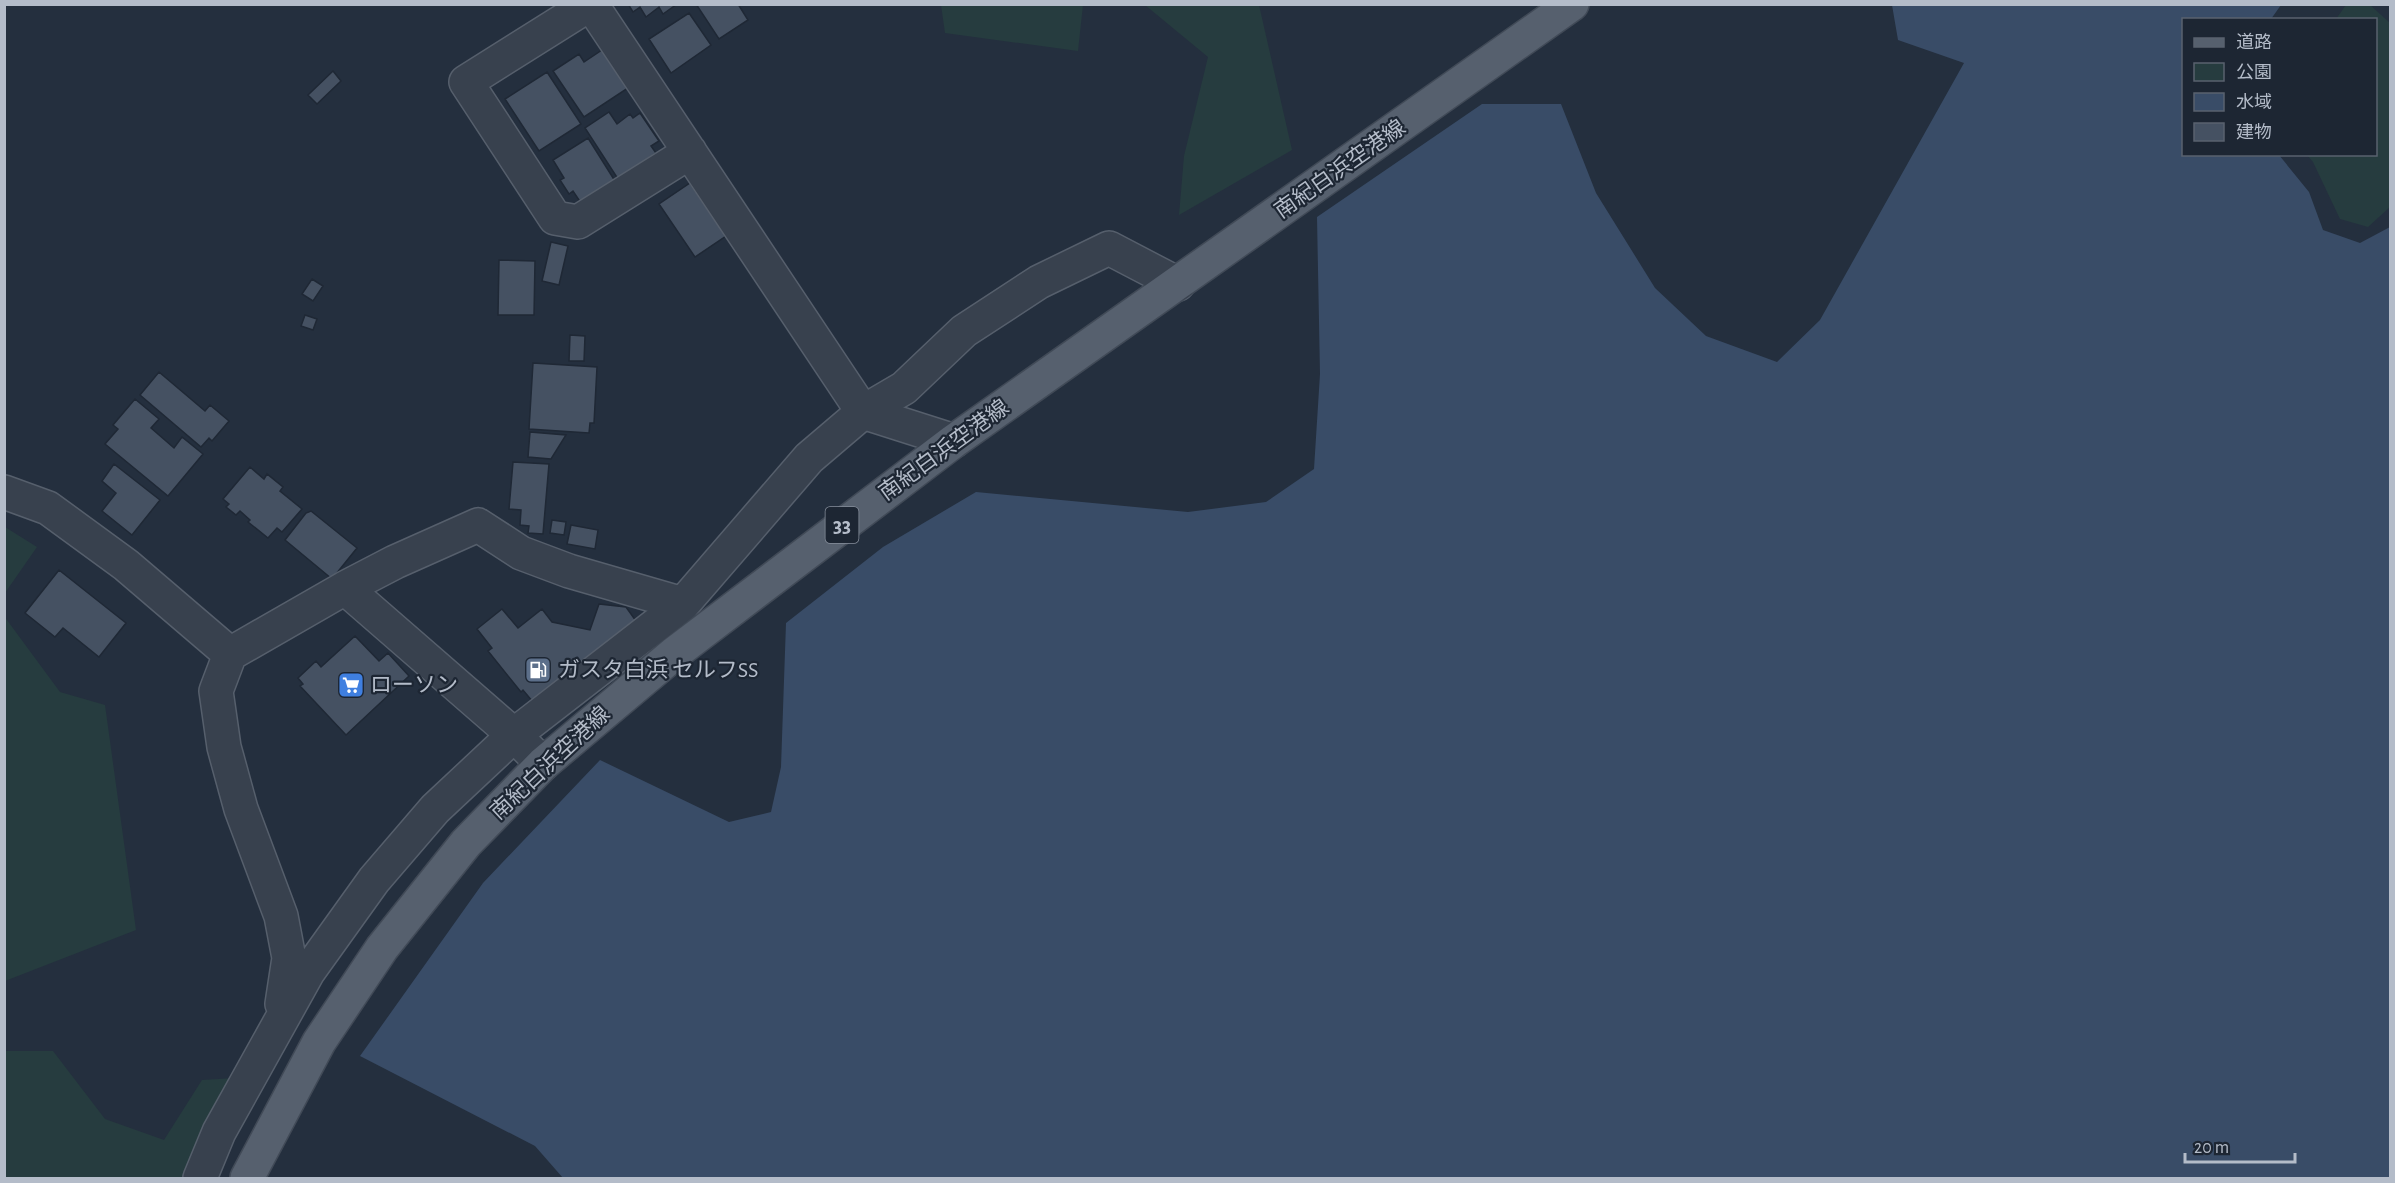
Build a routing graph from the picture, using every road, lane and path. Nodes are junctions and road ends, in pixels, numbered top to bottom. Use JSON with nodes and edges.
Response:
{"nodes":[{"id":1,"x":591,"y":4,"type":"edge"},
{"id":2,"x":1572,"y":4,"type":"edge"},
{"id":3,"x":690,"y":152,"type":"junction"},
{"id":4,"x":1178,"y":284,"type":"junction"},
{"id":5,"x":863,"y":412,"type":"junction"},
{"id":6,"x":954,"y":441,"type":"junction"},
{"id":7,"x":4,"y":492,"type":"edge"},
{"id":8,"x":345,"y":588,"type":"junction"},
{"id":9,"x":684,"y":604,"type":"junction"},
{"id":10,"x":230,"y":654,"type":"junction"},
{"id":11,"x":514,"y":735,"type":"junction"},
{"id":12,"x":543,"y":764,"type":"junction"},
{"id":13,"x":281,"y":916,"type":"junction"},
{"id":14,"x":333,"y":937,"type":"junction"},
{"id":15,"x":279,"y":1022,"type":"junction"},
{"id":16,"x":200,"y":1179,"type":"edge"},
{"id":17,"x":247,"y":1179,"type":"edge"}],
"edges":[{"from":1,"to":3,"type":"street"},
{"from":1,"to":3,"type":"street"},
{"from":2,"to":4,"type":"main road","name":"南紀白浜空港線","number":"33"},
{"from":3,"to":5,"type":"street"},
{"from":4,"to":5,"type":"street"},
{"from":4,"to":6,"type":"main road","name":"南紀白浜空港線","number":"33"},
{"from":5,"to":6,"type":"street"},
{"from":5,"to":9,"type":"street"},
{"from":6,"to":12,"type":"main road","name":"南紀白浜空港線","number":"33"},
{"from":7,"to":10,"type":"street"},
{"from":8,"to":9,"type":"street"},
{"from":8,"to":10,"type":"street"},
{"from":8,"to":11,"type":"street"},
{"from":9,"to":11,"type":"street"},
{"from":10,"to":13,"type":"street"},
{"from":11,"to":12,"type":"street"},
{"from":11,"to":14,"type":"street"},
{"from":12,"to":17,"type":"main road","name":"南紀白浜空港線","number":"33"},
{"from":13,"to":14,"type":"street"},
{"from":13,"to":15,"type":"street"},
{"from":14,"to":15,"type":"street"},
{"from":15,"to":16,"type":"street"}]}
